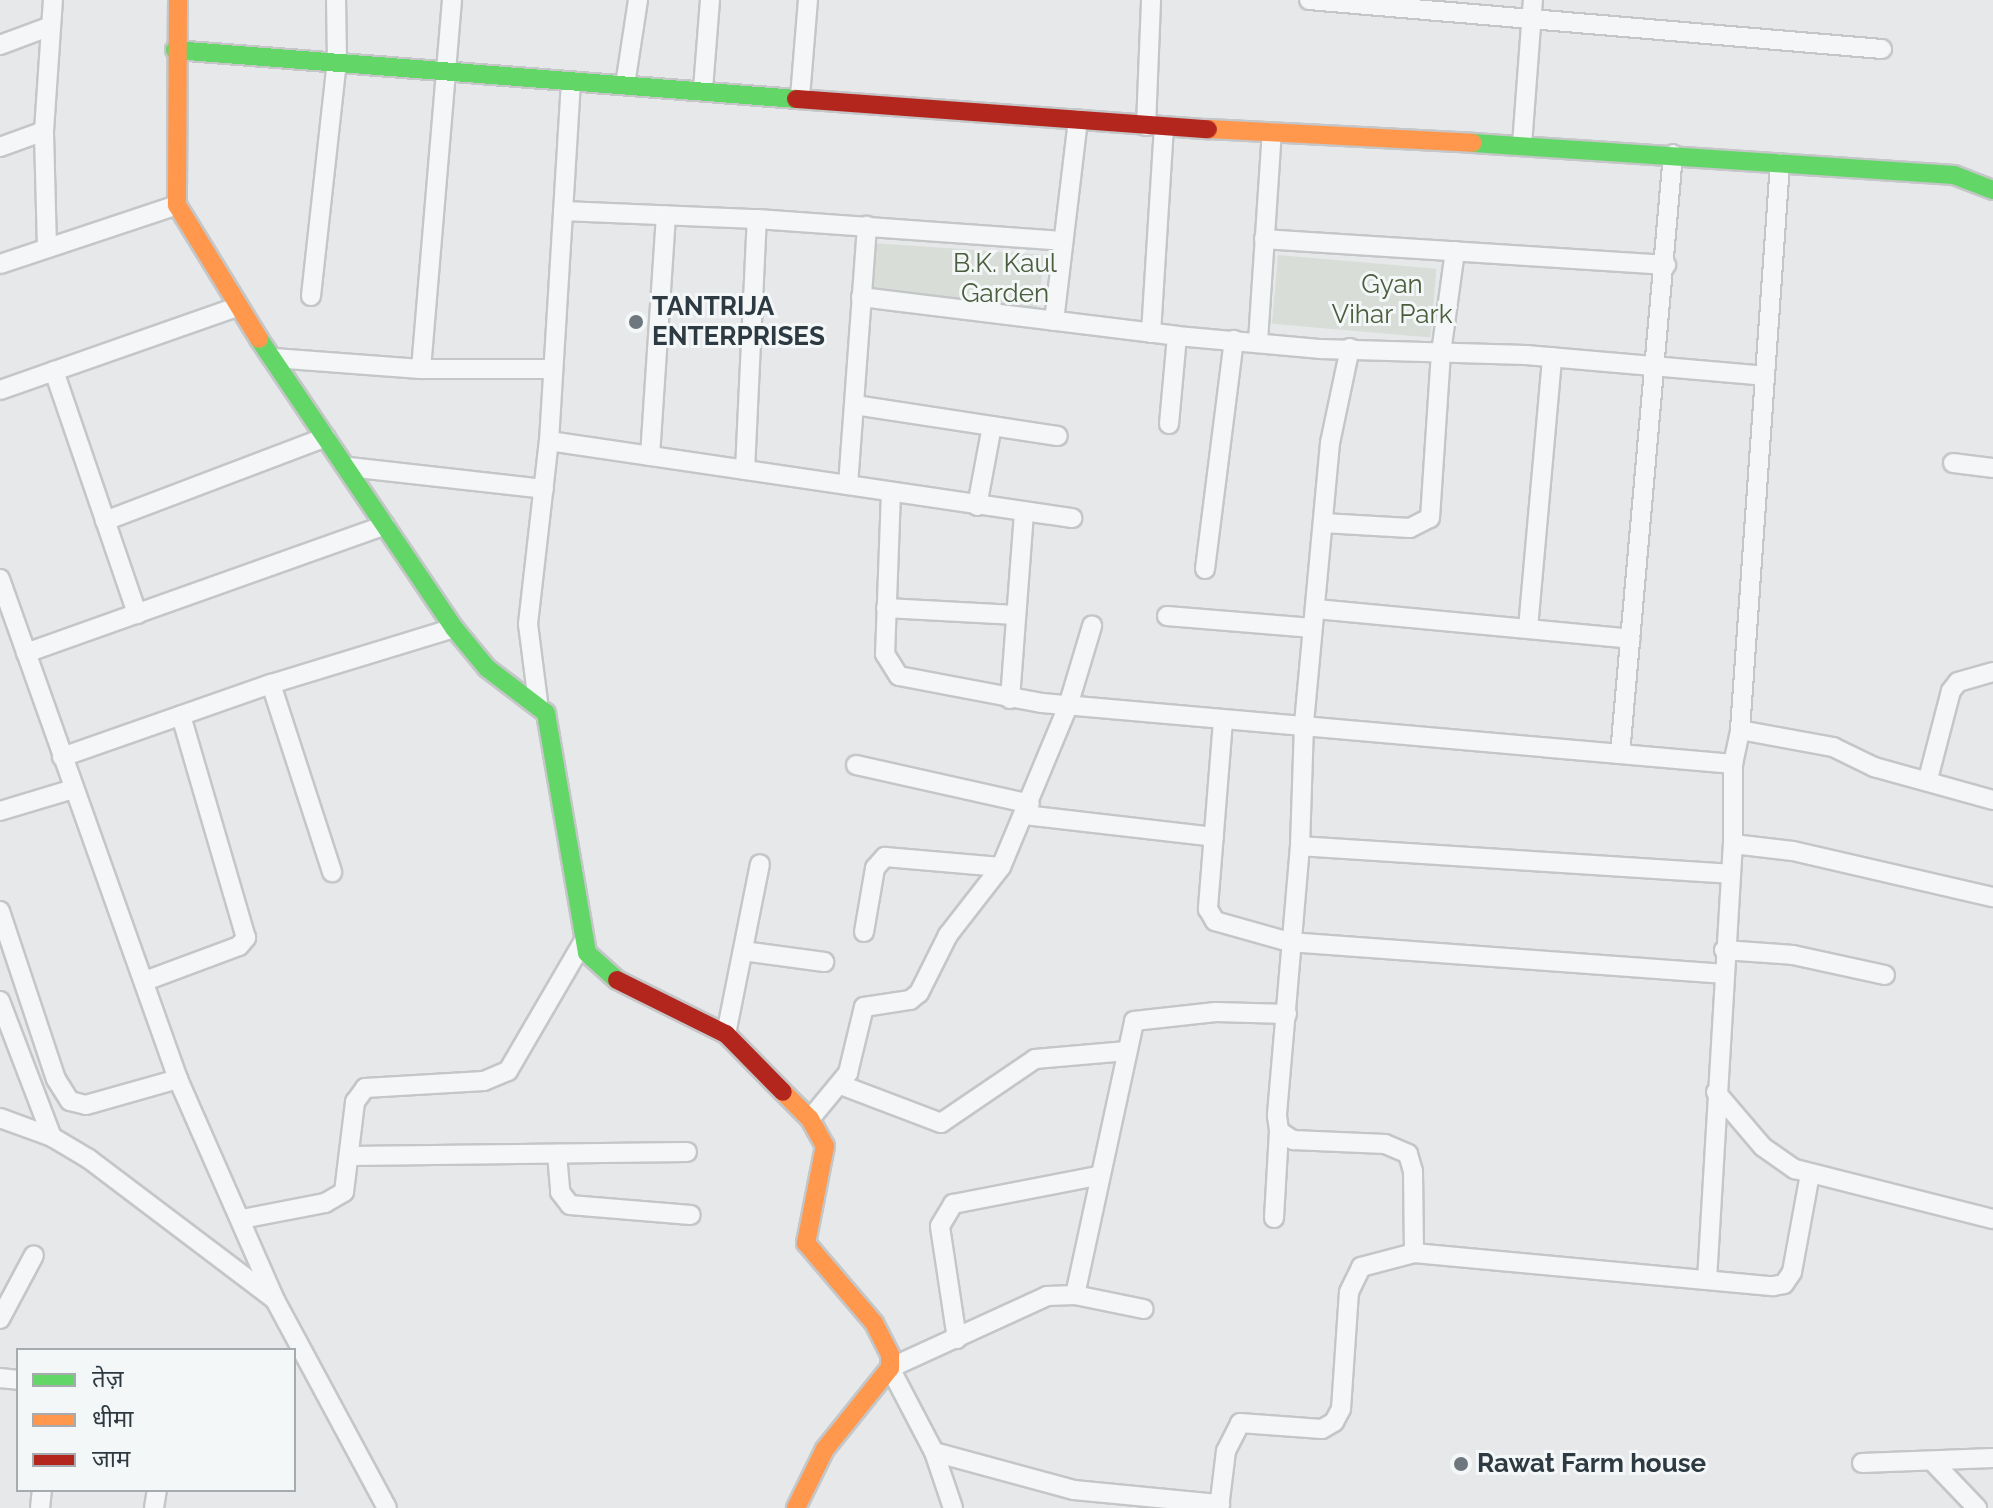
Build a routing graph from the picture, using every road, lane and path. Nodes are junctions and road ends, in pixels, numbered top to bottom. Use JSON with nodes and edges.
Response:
{"nodes":[{"id":1,"x":53,"y":0,"type":"edge"},
{"id":2,"x":178,"y":0,"type":"edge"},
{"id":3,"x":336,"y":0,"type":"edge"},
{"id":4,"x":452,"y":0,"type":"edge"},
{"id":5,"x":638,"y":0,"type":"edge"},
{"id":6,"x":710,"y":0,"type":"edge"},
{"id":7,"x":808,"y":0,"type":"edge"},
{"id":8,"x":1151,"y":0,"type":"edge"},
{"id":9,"x":1309,"y":0,"type":"edge"},
{"id":10,"x":1533,"y":0,"type":"edge"},
{"id":11,"x":1341,"y":2,"type":"edge"},
{"id":12,"x":1404,"y":4,"type":"edge"},
{"id":13,"x":1531,"y":21,"type":"junction"},
{"id":14,"x":51,"y":26,"type":"junction"},
{"id":15,"x":0,"y":45,"type":"edge"},
{"id":16,"x":1882,"y":49,"type":"dead end"},
{"id":17,"x":175,"y":50,"type":"junction"},
{"id":18,"x":337,"y":61,"type":"junction"},
{"id":19,"x":447,"y":71,"type":"junction"},
{"id":20,"x":571,"y":83,"type":"junction"},
{"id":21,"x":625,"y":85,"type":"junction"},
{"id":22,"x":703,"y":89,"type":"junction"},
{"id":23,"x":800,"y":97,"type":"junction"},
{"id":24,"x":1078,"y":119,"type":"junction"},
{"id":25,"x":1155,"y":126,"type":"junction"},
{"id":26,"x":44,"y":131,"type":"junction"},
{"id":27,"x":1272,"y":132,"type":"junction"},
{"id":28,"x":1522,"y":145,"type":"junction"},
{"id":29,"x":0,"y":147,"type":"edge"},
{"id":30,"x":1673,"y":154,"type":"junction"},
{"id":31,"x":1780,"y":163,"type":"junction"},
{"id":32,"x":1993,"y":190,"type":"edge"},
{"id":33,"x":177,"y":205,"type":"junction"},
{"id":34,"x":563,"y":211,"type":"junction"},
{"id":35,"x":666,"y":216,"type":"junction"},
{"id":36,"x":757,"y":219,"type":"junction"},
{"id":37,"x":867,"y":226,"type":"junction"},
{"id":38,"x":1264,"y":239,"type":"junction"},
{"id":39,"x":1062,"y":241,"type":"junction"},
{"id":40,"x":47,"y":248,"type":"junction"},
{"id":41,"x":1455,"y":251,"type":"junction"},
{"id":42,"x":0,"y":264,"type":"edge"},
{"id":43,"x":1666,"y":265,"type":"junction"},
{"id":44,"x":311,"y":296,"type":"dead end"},
{"id":45,"x":861,"y":297,"type":"junction"},
{"id":46,"x":237,"y":307,"type":"junction"},
{"id":47,"x":1054,"y":321,"type":"junction"},
{"id":48,"x":1151,"y":333,"type":"junction"},
{"id":49,"x":1177,"y":336,"type":"junction"},
{"id":50,"x":1234,"y":340,"type":"junction"},
{"id":51,"x":1258,"y":341,"type":"junction"},
{"id":52,"x":1350,"y":348,"type":"junction"},
{"id":53,"x":1441,"y":353,"type":"junction"},
{"id":54,"x":1552,"y":357,"type":"junction"},
{"id":55,"x":274,"y":358,"type":"junction"},
{"id":56,"x":1657,"y":366,"type":"junction"},
{"id":57,"x":421,"y":369,"type":"junction"},
{"id":58,"x":551,"y":369,"type":"junction"},
{"id":59,"x":54,"y":371,"type":"junction"},
{"id":60,"x":1764,"y":376,"type":"junction"},
{"id":61,"x":0,"y":390,"type":"edge"},
{"id":62,"x":855,"y":405,"type":"junction"},
{"id":63,"x":1169,"y":424,"type":"dead end"},
{"id":64,"x":992,"y":426,"type":"junction"},
{"id":65,"x":1058,"y":436,"type":"dead end"},
{"id":66,"x":326,"y":437,"type":"junction"},
{"id":67,"x":549,"y":441,"type":"junction"},
{"id":68,"x":650,"y":456,"type":"junction"},
{"id":69,"x":1953,"y":463,"type":"dead end"},
{"id":70,"x":349,"y":467,"type":"junction"},
{"id":71,"x":1993,"y":468,"type":"edge"},
{"id":72,"x":745,"y":470,"type":"junction"},
{"id":73,"x":848,"y":485,"type":"junction"},
{"id":74,"x":544,"y":489,"type":"junction"},
{"id":75,"x":891,"y":492,"type":"junction"},
{"id":76,"x":977,"y":506,"type":"junction"},
{"id":77,"x":1024,"y":513,"type":"junction"},
{"id":78,"x":1072,"y":518,"type":"dead end"},
{"id":79,"x":105,"y":521,"type":"junction"},
{"id":80,"x":1323,"y":523,"type":"junction"},
{"id":81,"x":385,"y":525,"type":"junction"},
{"id":82,"x":1205,"y":569,"type":"dead end"},
{"id":83,"x":0,"y":579,"type":"edge"},
{"id":84,"x":886,"y":608,"type":"junction"},
{"id":85,"x":137,"y":614,"type":"junction"},
{"id":86,"x":1016,"y":615,"type":"junction"},
{"id":87,"x":1167,"y":616,"type":"dead end"},
{"id":88,"x":1315,"y":618,"type":"junction"},
{"id":89,"x":1092,"y":626,"type":"dead end"},
{"id":90,"x":454,"y":628,"type":"junction"},
{"id":91,"x":1528,"y":628,"type":"junction"},
{"id":92,"x":1631,"y":639,"type":"junction"},
{"id":93,"x":26,"y":653,"type":"junction"},
{"id":94,"x":1993,"y":672,"type":"edge"},
{"id":95,"x":271,"y":684,"type":"junction"},
{"id":96,"x":1010,"y":699,"type":"junction"},
{"id":97,"x":538,"y":702,"type":"junction"},
{"id":98,"x":1068,"y":706,"type":"junction"},
{"id":99,"x":181,"y":715,"type":"junction"},
{"id":100,"x":1223,"y":721,"type":"junction"},
{"id":101,"x":1304,"y":725,"type":"junction"},
{"id":102,"x":1740,"y":730,"type":"junction"},
{"id":103,"x":1620,"y":754,"type":"junction"},
{"id":104,"x":62,"y":757,"type":"junction"},
{"id":105,"x":1733,"y":764,"type":"junction"},
{"id":106,"x":856,"y":765,"type":"dead end"},
{"id":107,"x":1928,"y":779,"type":"junction"},
{"id":108,"x":73,"y":789,"type":"junction"},
{"id":109,"x":1993,"y":800,"type":"edge"},
{"id":110,"x":1028,"y":810,"type":"junction"},
{"id":111,"x":0,"y":811,"type":"edge"},
{"id":112,"x":1214,"y":837,"type":"junction"},
{"id":113,"x":1733,"y":844,"type":"junction"},
{"id":114,"x":1300,"y":846,"type":"junction"},
{"id":115,"x":760,"y":864,"type":"dead end"},
{"id":116,"x":1001,"y":867,"type":"junction"},
{"id":117,"x":332,"y":872,"type":"dead end"},
{"id":118,"x":1728,"y":874,"type":"junction"},
{"id":119,"x":1993,"y":897,"type":"edge"},
{"id":120,"x":0,"y":911,"type":"edge"},
{"id":121,"x":864,"y":932,"type":"dead end"},
{"id":122,"x":583,"y":942,"type":"junction"},
{"id":123,"x":1289,"y":942,"type":"junction"},
{"id":124,"x":1724,"y":950,"type":"junction"},
{"id":125,"x":743,"y":951,"type":"junction"},
{"id":126,"x":824,"y":962,"type":"dead end"},
{"id":127,"x":1722,"y":974,"type":"junction"},
{"id":128,"x":1885,"y":975,"type":"dead end"},
{"id":129,"x":145,"y":981,"type":"junction"},
{"id":130,"x":0,"y":1001,"type":"edge"},
{"id":131,"x":1261,"y":1013,"type":"junction"},
{"id":132,"x":1287,"y":1014,"type":"junction"},
{"id":133,"x":726,"y":1034,"type":"junction"},
{"id":134,"x":1282,"y":1046,"type":"junction"},
{"id":135,"x":1127,"y":1051,"type":"junction"},
{"id":136,"x":178,"y":1079,"type":"junction"},
{"id":137,"x":841,"y":1085,"type":"junction"},
{"id":138,"x":1716,"y":1092,"type":"junction"},
{"id":139,"x":0,"y":1118,"type":"edge"},
{"id":140,"x":810,"y":1119,"type":"junction"},
{"id":141,"x":1279,"y":1131,"type":"junction"},
{"id":142,"x":52,"y":1137,"type":"junction"},
{"id":143,"x":687,"y":1152,"type":"dead end"},
{"id":144,"x":557,"y":1154,"type":"junction"},
{"id":145,"x":350,"y":1156,"type":"junction"},
{"id":146,"x":1810,"y":1174,"type":"junction"},
{"id":147,"x":1097,"y":1176,"type":"junction"},
{"id":148,"x":691,"y":1215,"type":"dead end"},
{"id":149,"x":1274,"y":1218,"type":"dead end"},
{"id":150,"x":242,"y":1219,"type":"junction"},
{"id":151,"x":1993,"y":1219,"type":"edge"},
{"id":152,"x":1414,"y":1253,"type":"junction"},
{"id":153,"x":34,"y":1255,"type":"dead end"},
{"id":154,"x":1707,"y":1280,"type":"junction"},
{"id":155,"x":1075,"y":1295,"type":"junction"},
{"id":156,"x":275,"y":1300,"type":"junction"},
{"id":157,"x":1144,"y":1309,"type":"dead end"},
{"id":158,"x":0,"y":1319,"type":"edge"},
{"id":159,"x":957,"y":1339,"type":"junction"},
{"id":160,"x":295,"y":1348,"type":"edge"},
{"id":161,"x":299,"y":1359,"type":"edge"},
{"id":162,"x":890,"y":1368,"type":"junction"},
{"id":163,"x":934,"y":1452,"type":"junction"},
{"id":164,"x":1992,"y":1453,"type":"edge"},
{"id":165,"x":1933,"y":1462,"type":"junction"},
{"id":166,"x":1862,"y":1463,"type":"dead end"},
{"id":167,"x":1219,"y":1506,"type":"edge"},
{"id":168,"x":387,"y":1508,"type":"edge"},
{"id":169,"x":796,"y":1508,"type":"edge"},
{"id":170,"x":953,"y":1508,"type":"edge"},
{"id":171,"x":1977,"y":1508,"type":"edge"}],
"edges":[{"from":1,"to":14,"type":"street"},
{"from":2,"to":17,"type":"street"},
{"from":3,"to":18,"type":"street"},
{"from":4,"to":19,"type":"street"},
{"from":5,"to":21,"type":"street"},
{"from":6,"to":22,"type":"street"},
{"from":7,"to":23,"type":"street"},
{"from":8,"to":25,"type":"street"},
{"from":9,"to":11,"type":"street"},
{"from":10,"to":13,"type":"street"},
{"from":11,"to":12,"type":"street"},
{"from":12,"to":13,"type":"street"},
{"from":13,"to":16,"type":"street"},
{"from":13,"to":28,"type":"street"},
{"from":14,"to":15,"type":"street"},
{"from":14,"to":26,"type":"street"},
{"from":17,"to":18,"type":"street"},
{"from":17,"to":33,"type":"street"},
{"from":18,"to":19,"type":"street"},
{"from":18,"to":44,"type":"street"},
{"from":19,"to":20,"type":"street"},
{"from":19,"to":57,"type":"street"},
{"from":20,"to":21,"type":"street"},
{"from":20,"to":34,"type":"street"},
{"from":21,"to":22,"type":"street"},
{"from":22,"to":23,"type":"street"},
{"from":23,"to":24,"type":"street"},
{"from":24,"to":25,"type":"street"},
{"from":24,"to":39,"type":"street"},
{"from":25,"to":27,"type":"street"},
{"from":25,"to":48,"type":"street"},
{"from":26,"to":29,"type":"street"},
{"from":26,"to":40,"type":"street"},
{"from":27,"to":28,"type":"street"},
{"from":27,"to":38,"type":"street"},
{"from":28,"to":30,"type":"street"},
{"from":30,"to":31,"type":"street"},
{"from":30,"to":43,"type":"street"},
{"from":31,"to":32,"type":"street"},
{"from":31,"to":60,"type":"street"},
{"from":33,"to":40,"type":"street"},
{"from":33,"to":46,"type":"street"},
{"from":34,"to":35,"type":"street"},
{"from":34,"to":58,"type":"street"},
{"from":35,"to":36,"type":"street"},
{"from":35,"to":68,"type":"street"},
{"from":36,"to":37,"type":"street"},
{"from":36,"to":72,"type":"street"},
{"from":37,"to":39,"type":"street"},
{"from":37,"to":45,"type":"street"},
{"from":38,"to":41,"type":"street"},
{"from":38,"to":51,"type":"street"},
{"from":39,"to":47,"type":"street"},
{"from":40,"to":42,"type":"street"},
{"from":41,"to":43,"type":"street"},
{"from":41,"to":53,"type":"street"},
{"from":43,"to":56,"type":"street"},
{"from":45,"to":47,"type":"street"},
{"from":45,"to":62,"type":"street"},
{"from":46,"to":55,"type":"street"},
{"from":46,"to":59,"type":"street"},
{"from":47,"to":48,"type":"street"},
{"from":48,"to":49,"type":"street"},
{"from":49,"to":50,"type":"street"},
{"from":49,"to":63,"type":"street"},
{"from":50,"to":51,"type":"street"},
{"from":50,"to":82,"type":"street"},
{"from":51,"to":52,"type":"street"},
{"from":52,"to":53,"type":"street"},
{"from":52,"to":80,"type":"street"},
{"from":53,"to":54,"type":"street"},
{"from":53,"to":80,"type":"street"},
{"from":54,"to":56,"type":"street"},
{"from":54,"to":91,"type":"street"},
{"from":55,"to":57,"type":"street"},
{"from":55,"to":66,"type":"street"},
{"from":56,"to":60,"type":"street"},
{"from":56,"to":92,"type":"street"},
{"from":57,"to":58,"type":"street"},
{"from":58,"to":67,"type":"street"},
{"from":59,"to":61,"type":"street"},
{"from":59,"to":79,"type":"street"},
{"from":60,"to":102,"type":"street"},
{"from":62,"to":64,"type":"street"},
{"from":62,"to":73,"type":"street"},
{"from":64,"to":65,"type":"street"},
{"from":64,"to":76,"type":"street"},
{"from":66,"to":70,"type":"street"},
{"from":66,"to":79,"type":"street"},
{"from":67,"to":68,"type":"street"},
{"from":67,"to":74,"type":"street"},
{"from":68,"to":72,"type":"street"},
{"from":69,"to":71,"type":"street"},
{"from":70,"to":74,"type":"street"},
{"from":70,"to":81,"type":"street"},
{"from":72,"to":73,"type":"street"},
{"from":73,"to":75,"type":"street"},
{"from":74,"to":97,"type":"street"},
{"from":75,"to":76,"type":"street"},
{"from":75,"to":84,"type":"street"},
{"from":76,"to":77,"type":"street"},
{"from":77,"to":78,"type":"street"},
{"from":77,"to":86,"type":"street"},
{"from":79,"to":85,"type":"street"},
{"from":80,"to":88,"type":"street"},
{"from":81,"to":85,"type":"street"},
{"from":81,"to":90,"type":"street"},
{"from":83,"to":93,"type":"street"},
{"from":84,"to":86,"type":"street"},
{"from":84,"to":96,"type":"street"},
{"from":85,"to":93,"type":"street"},
{"from":86,"to":96,"type":"street"},
{"from":87,"to":88,"type":"street"},
{"from":88,"to":91,"type":"street"},
{"from":88,"to":101,"type":"street"},
{"from":89,"to":98,"type":"street"},
{"from":90,"to":95,"type":"street"},
{"from":90,"to":97,"type":"street"},
{"from":91,"to":92,"type":"street"},
{"from":92,"to":103,"type":"street"},
{"from":93,"to":104,"type":"street"},
{"from":94,"to":107,"type":"street"},
{"from":95,"to":99,"type":"street"},
{"from":95,"to":117,"type":"street"},
{"from":96,"to":98,"type":"street"},
{"from":97,"to":122,"type":"street"},
{"from":98,"to":100,"type":"street"},
{"from":98,"to":110,"type":"street"},
{"from":99,"to":104,"type":"street"},
{"from":99,"to":129,"type":"street"},
{"from":100,"to":101,"type":"street"},
{"from":100,"to":112,"type":"street"},
{"from":101,"to":103,"type":"street"},
{"from":101,"to":114,"type":"street"},
{"from":102,"to":105,"type":"street"},
{"from":102,"to":107,"type":"street"},
{"from":103,"to":105,"type":"street"},
{"from":104,"to":108,"type":"street"},
{"from":105,"to":113,"type":"street"},
{"from":106,"to":110,"type":"street"},
{"from":107,"to":109,"type":"street"},
{"from":108,"to":111,"type":"street"},
{"from":108,"to":129,"type":"street"},
{"from":110,"to":112,"type":"street"},
{"from":110,"to":116,"type":"street"},
{"from":112,"to":123,"type":"street"},
{"from":113,"to":118,"type":"street"},
{"from":113,"to":119,"type":"street"},
{"from":114,"to":118,"type":"street"},
{"from":114,"to":123,"type":"street"},
{"from":115,"to":125,"type":"street"},
{"from":116,"to":121,"type":"street"},
{"from":116,"to":137,"type":"street"},
{"from":118,"to":124,"type":"street"},
{"from":120,"to":136,"type":"street"},
{"from":122,"to":133,"type":"street"},
{"from":122,"to":145,"type":"street"},
{"from":123,"to":127,"type":"street"},
{"from":123,"to":132,"type":"street"},
{"from":124,"to":127,"type":"street"},
{"from":124,"to":128,"type":"street"},
{"from":125,"to":126,"type":"street"},
{"from":125,"to":133,"type":"street"},
{"from":127,"to":138,"type":"street"},
{"from":129,"to":136,"type":"street"},
{"from":130,"to":142,"type":"street"},
{"from":131,"to":132,"type":"street"},
{"from":131,"to":134,"type":"street"},
{"from":131,"to":135,"type":"street"},
{"from":132,"to":134,"type":"street"},
{"from":133,"to":140,"type":"street"},
{"from":134,"to":141,"type":"street"},
{"from":135,"to":137,"type":"street"},
{"from":135,"to":147,"type":"street"},
{"from":136,"to":150,"type":"street"},
{"from":137,"to":140,"type":"street"},
{"from":138,"to":146,"type":"street"},
{"from":138,"to":154,"type":"street"},
{"from":139,"to":142,"type":"street"},
{"from":140,"to":162,"type":"street"},
{"from":141,"to":149,"type":"street"},
{"from":141,"to":152,"type":"street"},
{"from":142,"to":156,"type":"street"},
{"from":143,"to":144,"type":"street"},
{"from":144,"to":145,"type":"street"},
{"from":144,"to":148,"type":"street"},
{"from":145,"to":150,"type":"street"},
{"from":146,"to":151,"type":"street"},
{"from":146,"to":154,"type":"street"},
{"from":147,"to":155,"type":"street"},
{"from":147,"to":159,"type":"street"},
{"from":150,"to":156,"type":"street"},
{"from":152,"to":154,"type":"street"},
{"from":152,"to":167,"type":"street"},
{"from":153,"to":158,"type":"street"},
{"from":155,"to":157,"type":"street"},
{"from":155,"to":159,"type":"street"},
{"from":156,"to":160,"type":"street"},
{"from":159,"to":162,"type":"street"},
{"from":161,"to":168,"type":"street"},
{"from":162,"to":163,"type":"street"},
{"from":162,"to":169,"type":"street"},
{"from":163,"to":167,"type":"street"},
{"from":163,"to":170,"type":"street"},
{"from":164,"to":165,"type":"street"},
{"from":165,"to":166,"type":"street"},
{"from":165,"to":171,"type":"street"}]}
